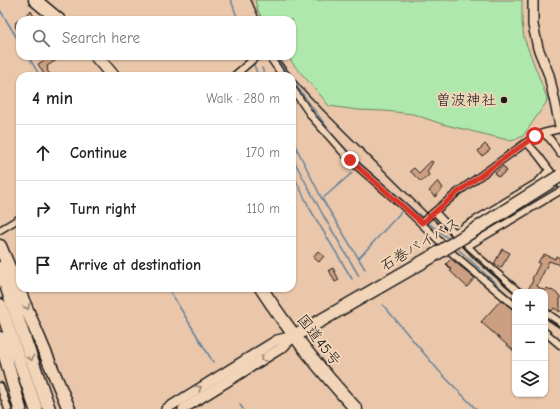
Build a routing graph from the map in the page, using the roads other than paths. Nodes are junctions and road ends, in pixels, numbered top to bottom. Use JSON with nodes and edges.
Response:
{"nodes":[{"id":1,"x":35,"y":0,"type":"edge"},
{"id":2,"x":533,"y":0,"type":"edge"},
{"id":3,"x":54,"y":16,"type":"edge"},
{"id":4,"x":99,"y":60,"type":"edge"},
{"id":5,"x":252,"y":60,"type":"edge"},
{"id":6,"x":272,"y":60,"type":"edge"},
{"id":7,"x":110,"y":72,"type":"edge"},
{"id":8,"x":238,"y":72,"type":"edge"},
{"id":9,"x":280,"y":72,"type":"edge"},
{"id":10,"x":296,"y":94,"type":"edge"},
{"id":11,"x":560,"y":128,"type":"edge"},
{"id":12,"x":543,"y":133,"type":"junction"},
{"id":13,"x":527,"y":143,"type":"junction"},
{"id":14,"x":560,"y":153,"type":"edge"},
{"id":15,"x":550,"y":170,"type":"junction"},
{"id":16,"x":560,"y":176,"type":"edge"},
{"id":17,"x":560,"y":184,"type":"edge"},
{"id":18,"x":560,"y":191,"type":"edge"},
{"id":19,"x":435,"y":212,"type":"junction"},
{"id":20,"x":16,"y":220,"type":"edge"},
{"id":21,"x":422,"y":223,"type":"junction"},
{"id":22,"x":0,"y":230,"type":"edge"},
{"id":23,"x":454,"y":233,"type":"junction"},
{"id":24,"x":0,"y":246,"type":"edge"},
{"id":25,"x":468,"y":246,"type":"junction"},
{"id":26,"x":0,"y":268,"type":"edge"},
{"id":27,"x":16,"y":284,"type":"edge"},
{"id":28,"x":516,"y":289,"type":"edge"},
{"id":29,"x":19,"y":292,"type":"edge"},
{"id":30,"x":264,"y":292,"type":"edge"},
{"id":31,"x":512,"y":303,"type":"edge"},
{"id":32,"x":0,"y":305,"type":"edge"},
{"id":33,"x":548,"y":314,"type":"edge"},
{"id":34,"x":560,"y":322,"type":"edge"},
{"id":35,"x":548,"y":335,"type":"edge"},
{"id":36,"x":294,"y":336,"type":"junction"},
{"id":37,"x":0,"y":338,"type":"edge"},
{"id":38,"x":560,"y":346,"type":"edge"},
{"id":39,"x":0,"y":386,"type":"edge"},
{"id":40,"x":8,"y":409,"type":"edge"},
{"id":41,"x":20,"y":409,"type":"edge"},
{"id":42,"x":36,"y":409,"type":"edge"},
{"id":43,"x":49,"y":409,"type":"edge"},
{"id":44,"x":69,"y":409,"type":"edge"},
{"id":45,"x":166,"y":409,"type":"edge"},
{"id":46,"x":183,"y":409,"type":"edge"},
{"id":47,"x":356,"y":409,"type":"edge"}],
"edges":[{"from":1,"to":3,"type":"highway"},
{"from":2,"to":11,"type":"main road"},
{"from":4,"to":7,"type":"highway"},
{"from":5,"to":8,"type":"street"},
{"from":6,"to":9,"type":"street"},
{"from":10,"to":21,"type":"street"},
{"from":11,"to":12,"type":"street"},
{"from":12,"to":13,"type":"street"},
{"from":12,"to":14,"type":"street"},
{"from":13,"to":15,"type":"street"},
{"from":13,"to":19,"type":"street"},
{"from":15,"to":17,"type":"street"},
{"from":15,"to":23,"type":"street"},
{"from":16,"to":36,"type":"highway","name":"石巻バイパス","bridge":true},
{"from":18,"to":25,"type":"street"},
{"from":19,"to":21,"type":"street"},
{"from":19,"to":23,"type":"street"},
{"from":20,"to":22,"type":"street"},
{"from":21,"to":31,"type":"street"},
{"from":23,"to":25,"type":"street"},
{"from":24,"to":27,"type":"highway","one_way":true},
{"from":25,"to":28,"type":"street"},
{"from":26,"to":43,"type":"highway","one_way":true},
{"from":29,"to":44,"type":"highway","one_way":true},
{"from":30,"to":36,"type":"highway","name":"国道45号"},
{"from":32,"to":42,"type":"highway"},
{"from":33,"to":34,"type":"street"},
{"from":35,"to":38,"type":"street"},
{"from":45,"to":36,"type":"main road","one_way":true},
{"from":36,"to":46,"type":"main road","one_way":true},
{"from":36,"to":47,"type":"highway","name":"国道45号"},
{"from":37,"to":41,"type":"highway"},
{"from":39,"to":40,"type":"street"}]}
